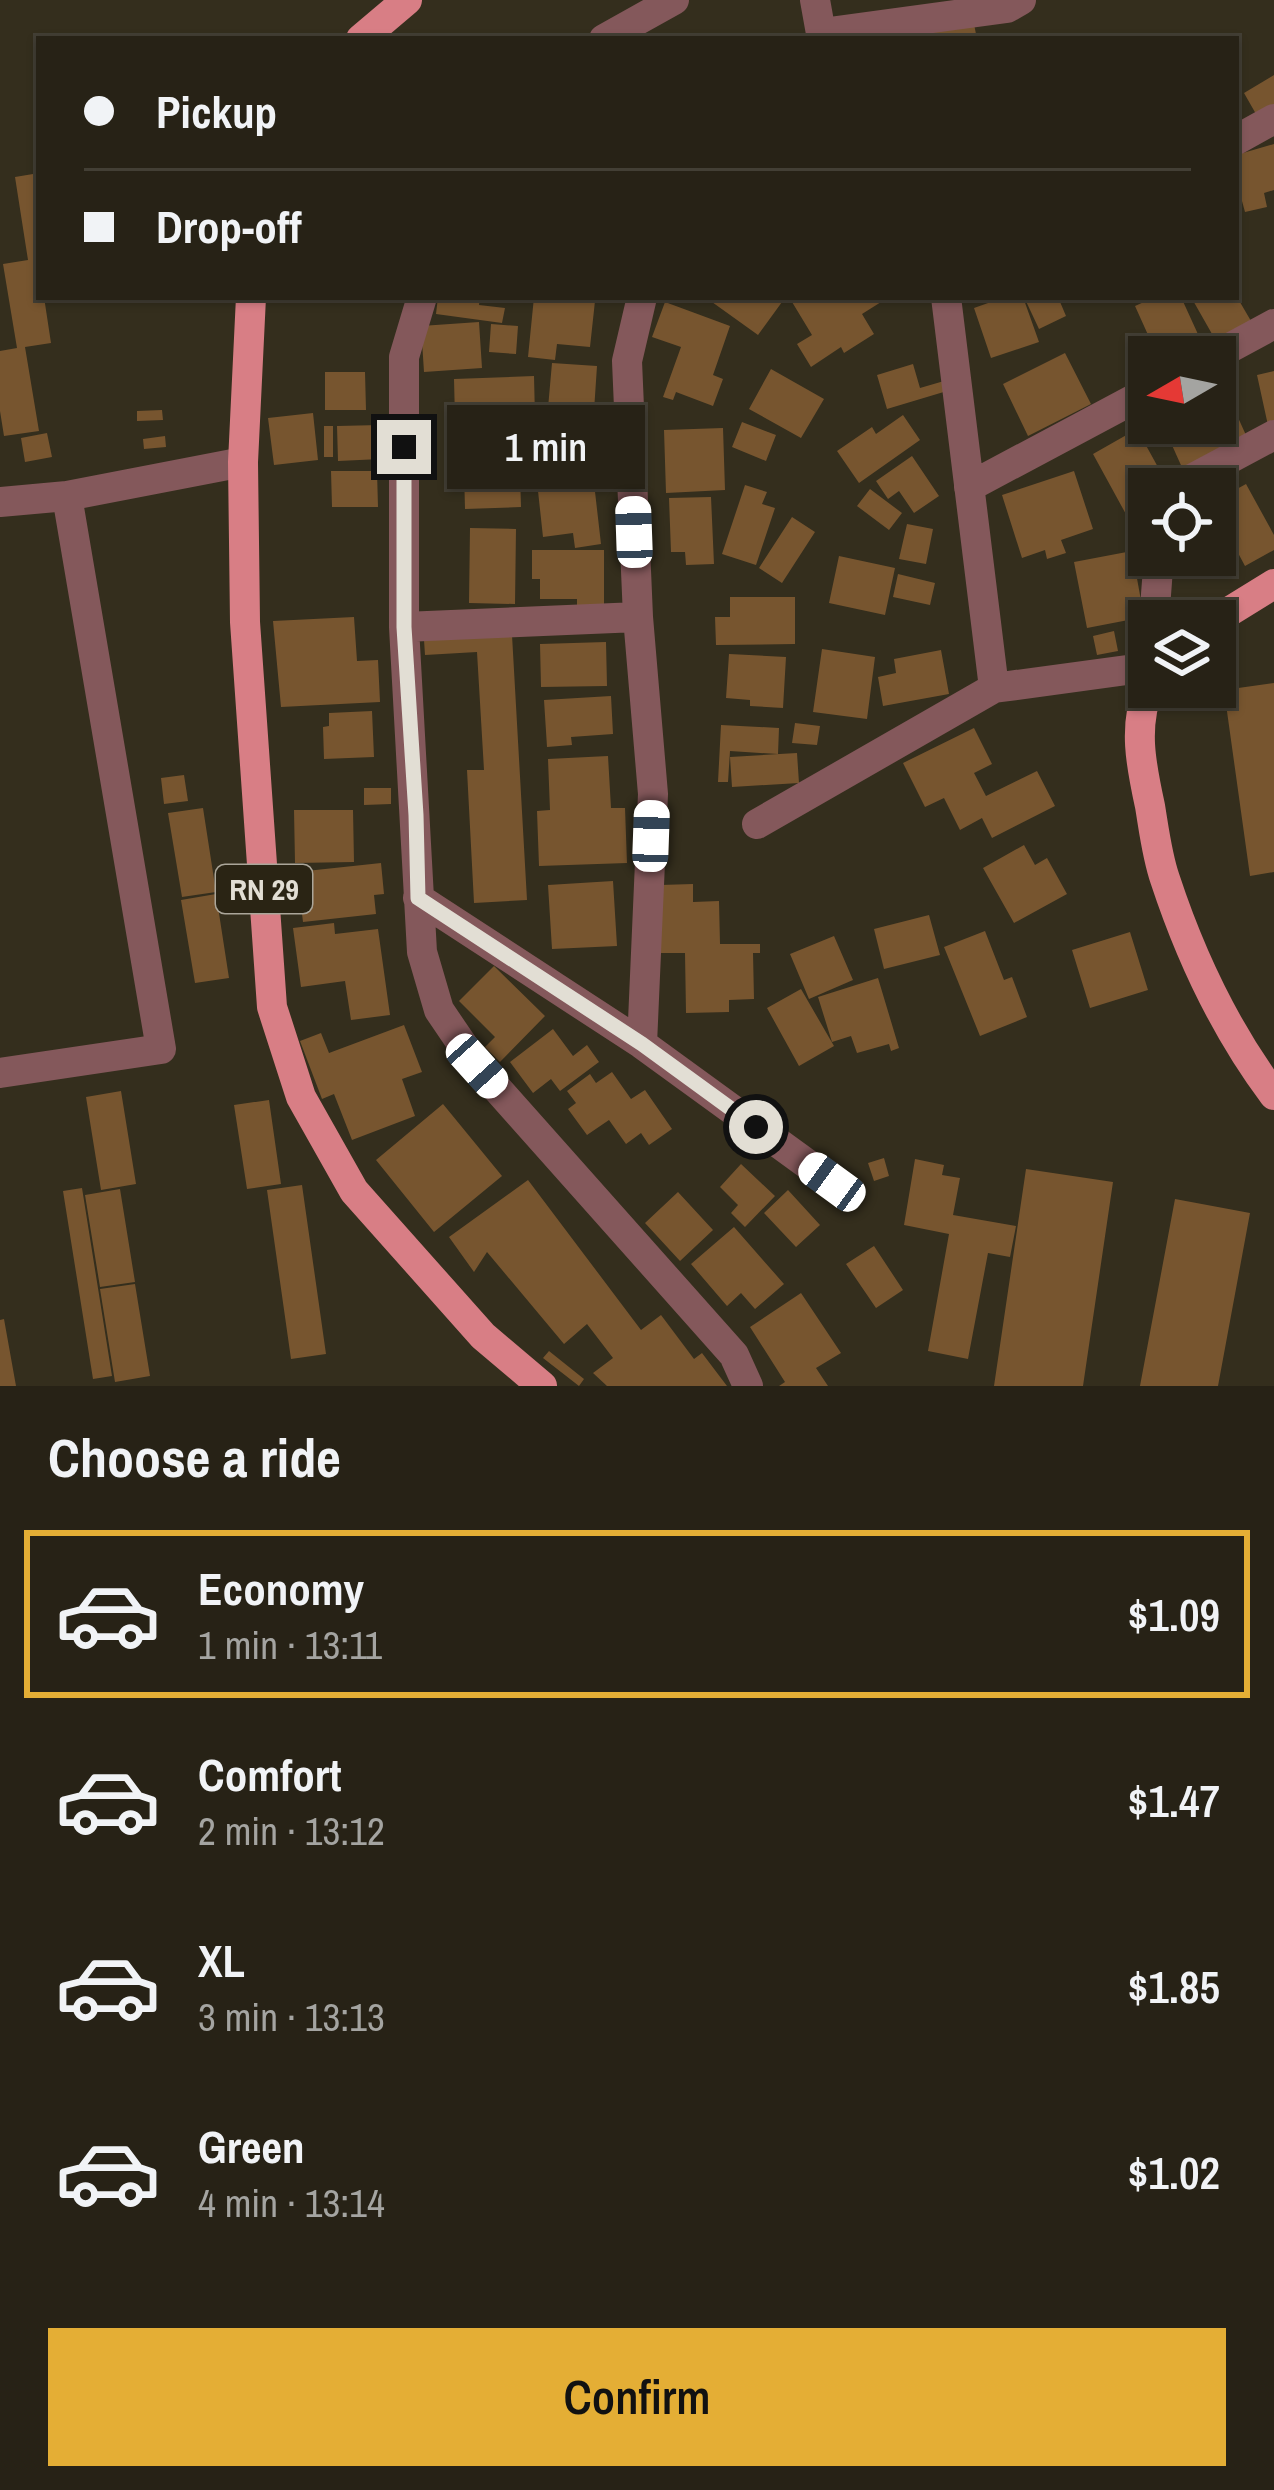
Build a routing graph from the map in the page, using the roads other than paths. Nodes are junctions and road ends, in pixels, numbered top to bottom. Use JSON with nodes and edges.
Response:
{"nodes":[{"id":1,"x":407,"y":0,"type":"edge"},
{"id":2,"x":674,"y":0,"type":"edge"},
{"id":3,"x":815,"y":0,"type":"edge"},
{"id":4,"x":1021,"y":0,"type":"edge"},
{"id":5,"x":365,"y":36,"type":"edge"},
{"id":6,"x":609,"y":36,"type":"edge"},
{"id":7,"x":822,"y":36,"type":"edge"},
{"id":8,"x":1274,"y":119,"type":"edge"},
{"id":9,"x":1239,"y":138,"type":"edge"},
{"id":10,"x":251,"y":300,"type":"edge"},
{"id":11,"x":421,"y":300,"type":"edge"},
{"id":12,"x":641,"y":300,"type":"edge"},
{"id":13,"x":951,"y":300,"type":"edge"},
{"id":14,"x":1274,"y":324,"type":"edge"},
{"id":15,"x":1236,"y":345,"type":"edge"},
{"id":16,"x":1128,"y":402,"type":"edge"},
{"id":17,"x":1274,"y":435,"type":"edge"},
{"id":18,"x":243,"y":461,"type":"junction"},
{"id":19,"x":1212,"y":468,"type":"edge"},
{"id":20,"x":969,"y":487,"type":"junction"},
{"id":21,"x":68,"y":496,"type":"junction"},
{"id":22,"x":0,"y":502,"type":"edge"},
{"id":23,"x":1274,"y":584,"type":"edge"},
{"id":24,"x":1236,"y":607,"type":"edge"},
{"id":25,"x":638,"y":617,"type":"junction"},
{"id":26,"x":404,"y":627,"type":"junction"},
{"id":27,"x":1128,"y":670,"type":"edge"},
{"id":28,"x":994,"y":688,"type":"junction"},
{"id":29,"x":1141,"y":708,"type":"edge"},
{"id":30,"x":758,"y":824,"type":"dead end"},
{"id":31,"x":418,"y":898,"type":"junction"},
{"id":32,"x":642,"y":1044,"type":"junction"},
{"id":33,"x":0,"y":1073,"type":"edge"},
{"id":34,"x":1274,"y":1095,"type":"edge"},
{"id":35,"x":832,"y":1182,"type":"dead end"},
{"id":36,"x":542,"y":1386,"type":"edge"},
{"id":37,"x":748,"y":1386,"type":"edge"}],
"edges":[{"from":1,"to":5,"type":"main road"},
{"from":2,"to":6,"type":"street"},
{"from":3,"to":7,"type":"street"},
{"from":4,"to":7,"type":"street"},
{"from":8,"to":9,"type":"street"},
{"from":10,"to":18,"type":"main road","number":"RN 29"},
{"from":11,"to":26,"type":"street"},
{"from":12,"to":25,"type":"street"},
{"from":13,"to":20,"type":"street"},
{"from":14,"to":15,"type":"street"},
{"from":16,"to":20,"type":"street"},
{"from":17,"to":19,"type":"street"},
{"from":18,"to":21,"type":"street"},
{"from":18,"to":36,"type":"main road","number":"RN 29"},
{"from":20,"to":28,"type":"street"},
{"from":21,"to":22,"type":"street"},
{"from":21,"to":33,"type":"street"},
{"from":23,"to":24,"type":"main road"},
{"from":25,"to":26,"type":"street"},
{"from":25,"to":32,"type":"street"},
{"from":26,"to":31,"type":"street"},
{"from":27,"to":28,"type":"street"},
{"from":28,"to":30,"type":"street"},
{"from":29,"to":34,"type":"main road"},
{"from":31,"to":32,"type":"street"},
{"from":31,"to":37,"type":"street"},
{"from":32,"to":35,"type":"street"}]}
